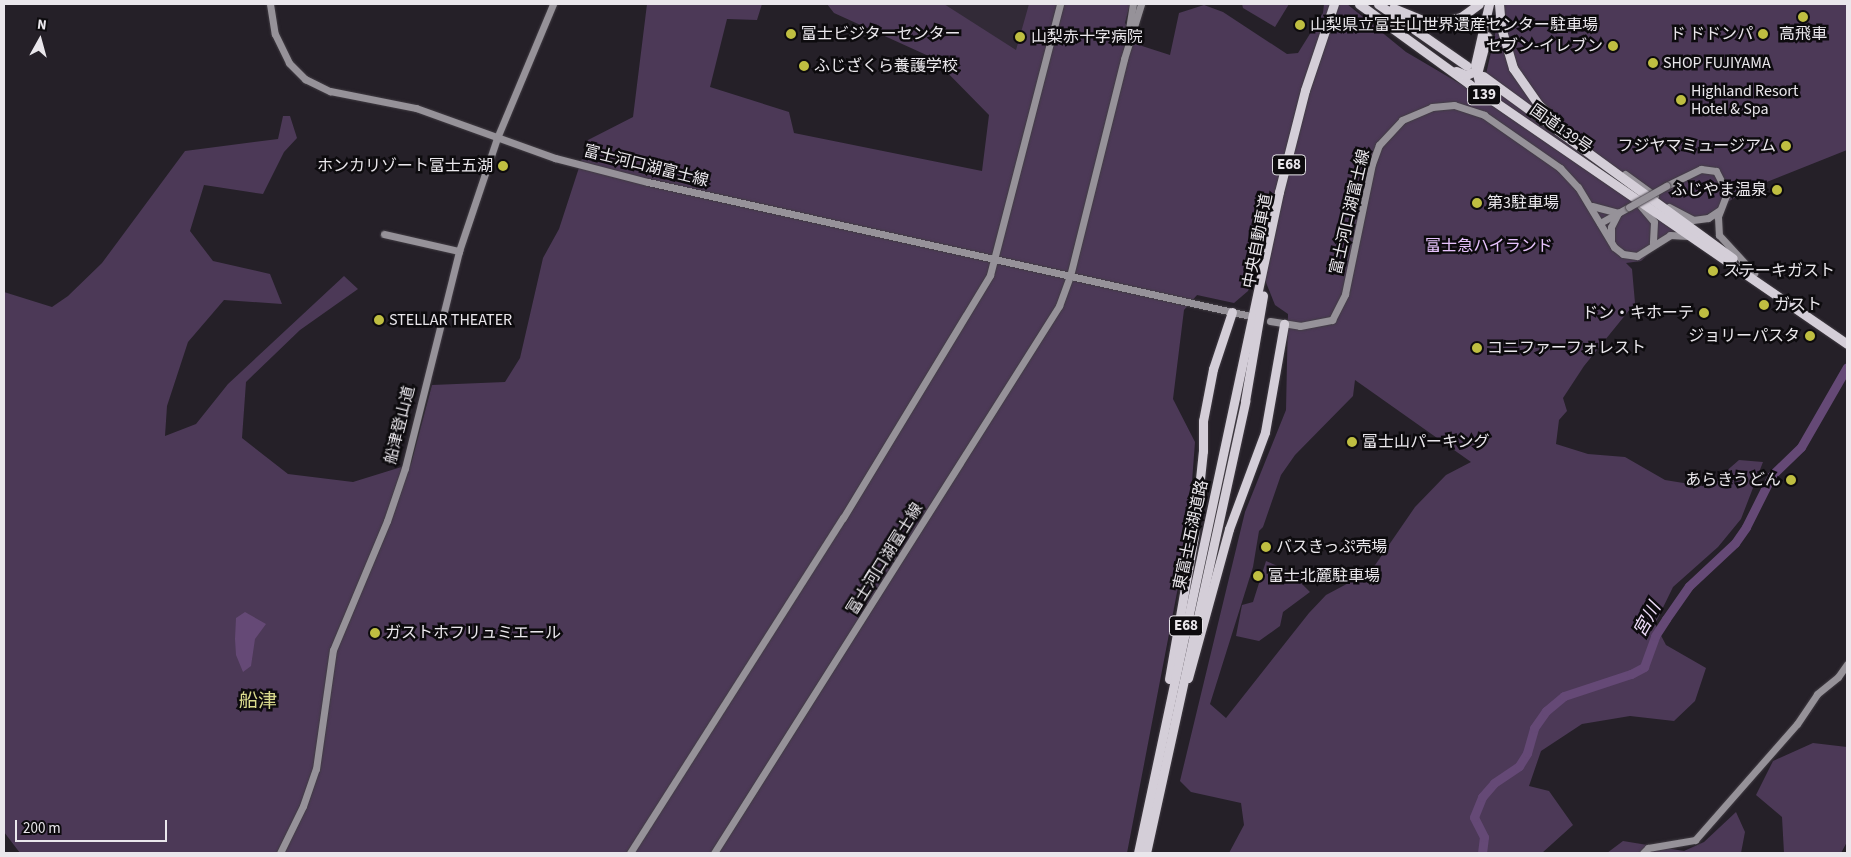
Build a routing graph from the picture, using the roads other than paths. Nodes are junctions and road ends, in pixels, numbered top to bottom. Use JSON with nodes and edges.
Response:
{"nodes":[{"id":1,"x":270,"y":4,"type":"edge"},
{"id":2,"x":553,"y":4,"type":"edge"},
{"id":3,"x":1060,"y":4,"type":"edge"},
{"id":4,"x":1134,"y":4,"type":"edge"},
{"id":5,"x":1141,"y":4,"type":"edge"},
{"id":6,"x":1334,"y":4,"type":"edge"},
{"id":7,"x":1339,"y":4,"type":"edge"},
{"id":8,"x":1359,"y":4,"type":"edge"},
{"id":9,"x":1378,"y":4,"type":"edge"},
{"id":10,"x":1386,"y":4,"type":"edge"},
{"id":11,"x":1479,"y":4,"type":"edge"},
{"id":12,"x":1489,"y":4,"type":"edge"},
{"id":13,"x":1493,"y":4,"type":"edge"},
{"id":14,"x":1498,"y":4,"type":"edge"},
{"id":15,"x":1418,"y":47,"type":"junction"},
{"id":16,"x":1124,"y":59,"type":"junction"},
{"id":17,"x":1467,"y":66,"type":"dead end"},
{"id":18,"x":1479,"y":74,"type":"junction"},
{"id":19,"x":1522,"y":120,"type":"junction"},
{"id":20,"x":497,"y":138,"type":"junction"},
{"id":21,"x":1591,"y":153,"type":"junction"},
{"id":22,"x":1612,"y":182,"type":"junction"},
{"id":23,"x":1591,"y":205,"type":"junction"},
{"id":24,"x":1721,"y":209,"type":"junction"},
{"id":25,"x":1618,"y":213,"type":"junction"},
{"id":26,"x":1600,"y":223,"type":"junction"},
{"id":27,"x":384,"y":234,"type":"dead end"},
{"id":28,"x":1700,"y":242,"type":"junction"},
{"id":29,"x":1611,"y":243,"type":"junction"},
{"id":30,"x":1653,"y":243,"type":"junction"},
{"id":31,"x":459,"y":251,"type":"junction"},
{"id":32,"x":996,"y":260,"type":"junction"},
{"id":33,"x":1754,"y":273,"type":"junction"},
{"id":34,"x":1070,"y":276,"type":"junction"},
{"id":35,"x":1232,"y":312,"type":"junction"},
{"id":36,"x":1246,"y":315,"type":"dead end"},
{"id":37,"x":1270,"y":321,"type":"dead end"},
{"id":38,"x":1284,"y":324,"type":"junction"},
{"id":39,"x":1847,"y":337,"type":"edge"},
{"id":40,"x":1847,"y":344,"type":"edge"},
{"id":41,"x":1235,"y":399,"type":"joint"},
{"id":42,"x":1245,"y":402,"type":"joint"},
{"id":43,"x":1847,"y":664,"type":"edge"},
{"id":44,"x":1178,"y":696,"type":"junction"},
{"id":45,"x":1159,"y":748,"type":"junction"},
{"id":46,"x":280,"y":853,"type":"edge"},
{"id":47,"x":630,"y":853,"type":"edge"},
{"id":48,"x":714,"y":853,"type":"edge"},
{"id":49,"x":1138,"y":853,"type":"edge"},
{"id":50,"x":1146,"y":853,"type":"edge"},
{"id":51,"x":1642,"y":853,"type":"edge"}],
"edges":[{"from":1,"to":20,"type":"main road","name":"富士河口湖富士線"},
{"from":2,"to":20,"type":"main road","name":"船津登山道"},
{"from":3,"to":32,"type":"main road"},
{"from":4,"to":16,"type":"main road","name":"富士河口湖富士線"},
{"from":5,"to":16,"type":"main road","name":"富士河口湖富士線"},
{"from":6,"to":41,"type":"highway","name":"中央自動車道","number":"E68"},
{"from":7,"to":42,"type":"highway","name":"中央自動車道","number":"E68"},
{"from":8,"to":15,"type":"highway","name":"国道139号","number":"139"},
{"from":9,"to":17,"type":"highway","number":"139"},
{"from":10,"to":11,"type":"highway"},
{"from":12,"to":18,"type":"highway"},
{"from":13,"to":18,"type":"highway"},
{"from":14,"to":21,"type":"highway"},
{"from":15,"to":18,"type":"highway"},
{"from":15,"to":19,"type":"highway","name":"国道139号","number":"139"},
{"from":16,"to":34,"type":"main road","name":"富士河口湖富士線"},
{"from":18,"to":19,"type":"highway"},
{"from":18,"to":21,"type":"highway","name":"国道139号","number":"139"},
{"from":19,"to":22,"type":"highway","name":"国道139号","number":"139"},
{"from":20,"to":31,"type":"main road","name":"船津登山道"},
{"from":20,"to":32,"type":"main road","name":"富士河口湖富士線"},
{"from":21,"to":24,"type":"main road"},
{"from":21,"to":33,"type":"highway","name":"国道139号","number":"139"},
{"from":22,"to":28,"type":"highway","name":"国道139号","number":"139"},
{"from":22,"to":30,"type":"main road"},
{"from":23,"to":25,"type":"main road"},
{"from":23,"to":26,"type":"main road","name":"富士河口湖富士線"},
{"from":23,"to":38,"type":"main road","name":"富士河口湖富士線"},
{"from":24,"to":25,"type":"main road","bridge":true},
{"from":24,"to":33,"type":"main road"},
{"from":25,"to":26,"type":"main road"},
{"from":25,"to":29,"type":"main road"},
{"from":26,"to":29,"type":"main road","name":"富士河口湖富士線"},
{"from":27,"to":31,"type":"main road"},
{"from":28,"to":30,"type":"main road","name":"富士河口湖富士線"},
{"from":28,"to":40,"type":"highway","name":"国道139号","number":"139"},
{"from":29,"to":30,"type":"main road","name":"富士河口湖富士線"},
{"from":31,"to":46,"type":"main road","name":"船津登山道"},
{"from":32,"to":34,"type":"main road","name":"富士河口湖富士線"},
{"from":32,"to":47,"type":"main road"},
{"from":33,"to":39,"type":"highway","name":"国道139号","number":"139"},
{"from":34,"to":35,"type":"main road","name":"富士河口湖富士線"},
{"from":34,"to":48,"type":"main road","name":"富士河口湖富士線"},
{"from":35,"to":36,"type":"main road","name":"富士河口湖富士線"},
{"from":35,"to":45,"type":"highway"},
{"from":37,"to":38,"type":"main road","name":"富士河口湖富士線"},
{"from":38,"to":44,"type":"highway","number":"E68"},
{"from":41,"to":45,"type":"highway","name":"東富士五湖道路","number":"E68"},
{"from":42,"to":44,"type":"highway","name":"東富士五湖道路","number":"E68"},
{"from":43,"to":51,"type":"main road"},
{"from":44,"to":50,"type":"highway","name":"東富士五湖道路","number":"E68"},
{"from":45,"to":49,"type":"highway","name":"東富士五湖道路","number":"E68"}]}
